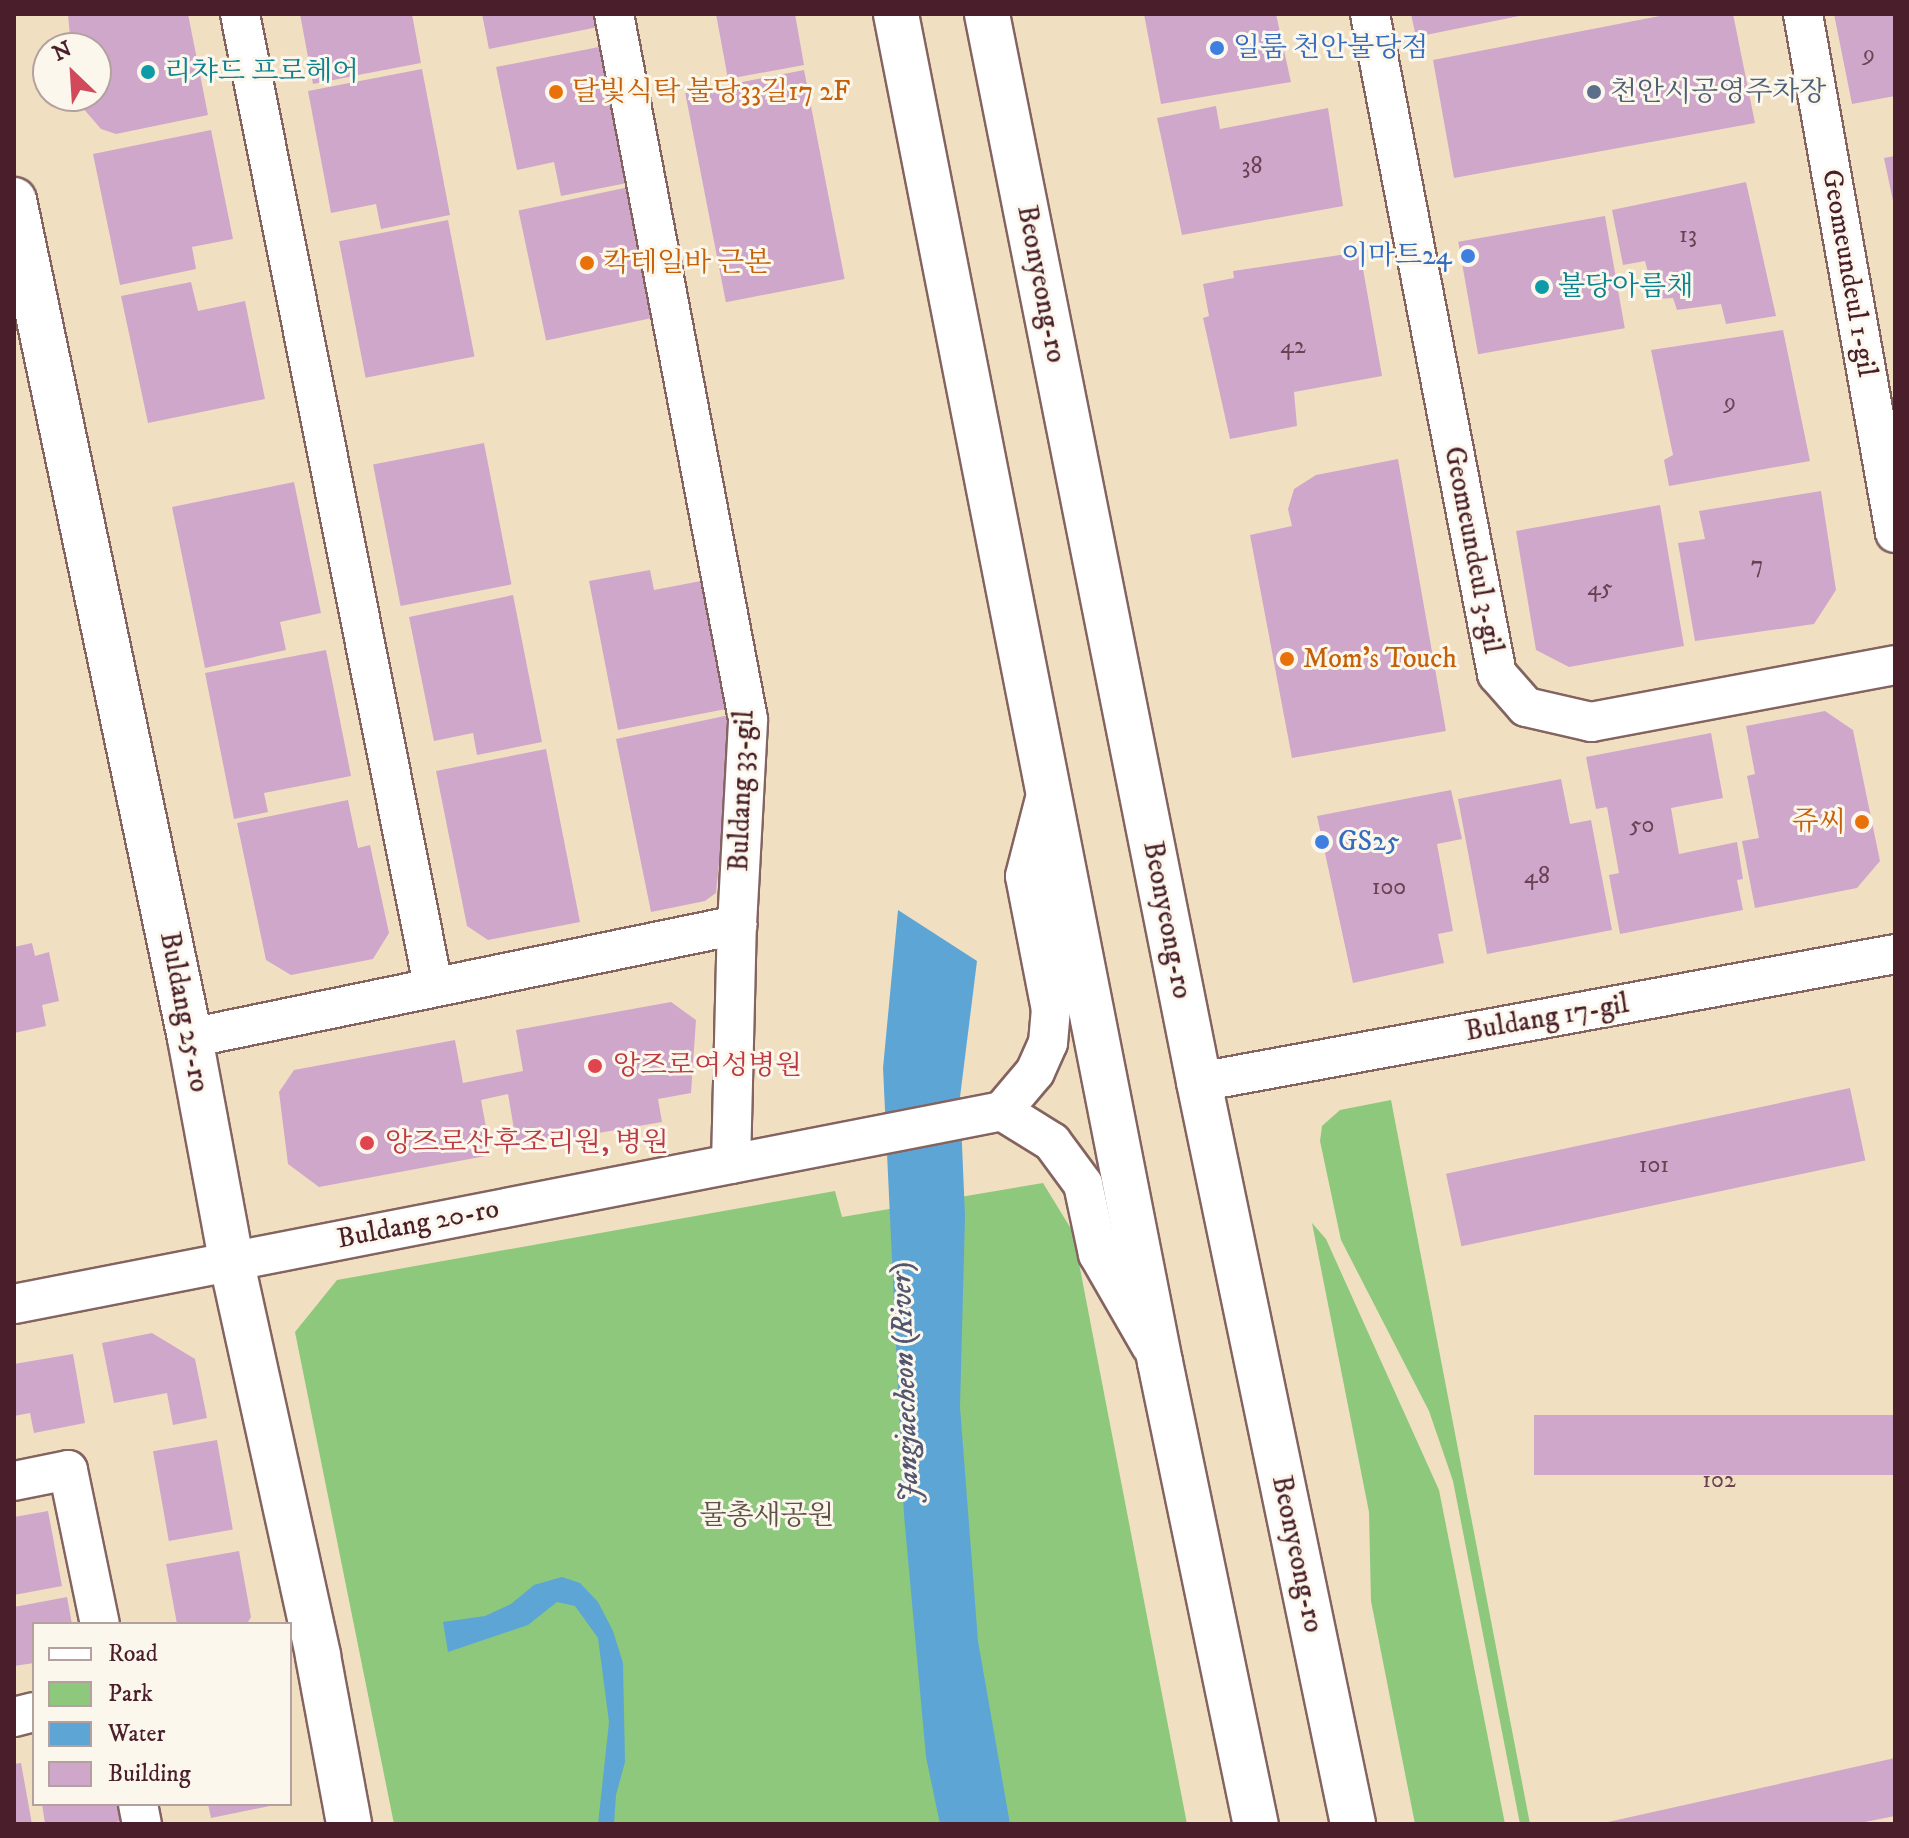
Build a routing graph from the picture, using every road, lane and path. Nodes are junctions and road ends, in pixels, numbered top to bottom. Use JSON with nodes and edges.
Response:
{"nodes":[{"id":1,"x":240,"y":14,"type":"edge"},
{"id":2,"x":614,"y":14,"type":"edge"},
{"id":3,"x":896,"y":14,"type":"edge"},
{"id":4,"x":987,"y":14,"type":"edge"},
{"id":5,"x":1370,"y":14,"type":"edge"},
{"id":6,"x":1803,"y":14,"type":"edge"},
{"id":7,"x":14,"y":200,"type":"edge"},
{"id":8,"x":1895,"y":533,"type":"edge"},
{"id":9,"x":1895,"y":665,"type":"edge"},
{"id":10,"x":1047,"y":791,"type":"junction"},
{"id":11,"x":737,"y":925,"type":"junction"},
{"id":12,"x":1895,"y":954,"type":"edge"},
{"id":13,"x":433,"y":985,"type":"junction"},
{"id":14,"x":190,"y":1038,"type":"junction"},
{"id":15,"x":1199,"y":1082,"type":"junction"},
{"id":16,"x":1002,"y":1111,"type":"junction"},
{"id":17,"x":731,"y":1164,"type":"junction"},
{"id":18,"x":231,"y":1259,"type":"junction"},
{"id":19,"x":14,"y":1304,"type":"edge"},
{"id":20,"x":1160,"y":1362,"type":"junction"},
{"id":21,"x":14,"y":1481,"type":"edge"},
{"id":22,"x":100,"y":1622,"type":"edge"},
{"id":23,"x":304,"y":1659,"type":"edge"},
{"id":24,"x":349,"y":1824,"type":"edge"},
{"id":25,"x":1256,"y":1824,"type":"edge"},
{"id":26,"x":1353,"y":1824,"type":"edge"}],
"edges":[{"from":1,"to":13,"type":"street"},
{"from":2,"to":11,"type":"street","name":"Buldang 33-gil"},
{"from":3,"to":10,"type":"main road"},
{"from":4,"to":15,"type":"main road","name":"Beonyeong-ro"},
{"from":5,"to":9,"type":"street","name":"Geomeundeul 3-gil"},
{"from":6,"to":8,"type":"street","name":"Geomeundeul 1-gil"},
{"from":7,"to":14,"type":"main road","name":"Buldang 25-ro"},
{"from":10,"to":16,"type":"street"},
{"from":10,"to":20,"type":"main road"},
{"from":11,"to":13,"type":"street"},
{"from":11,"to":17,"type":"street","name":"Buldang 33-gil"},
{"from":12,"to":15,"type":"street","name":"Buldang 17-gil"},
{"from":13,"to":14,"type":"street"},
{"from":14,"to":18,"type":"main road","name":"Buldang 25-ro"},
{"from":15,"to":26,"type":"main road","name":"Beonyeong-ro"},
{"from":16,"to":17,"type":"street","name":"Buldang 20-ro"},
{"from":16,"to":20,"type":"street"},
{"from":17,"to":18,"type":"street","name":"Buldang 20-ro"},
{"from":18,"to":19,"type":"street","name":"Buldang 20-ro"},
{"from":18,"to":23,"type":"main road","name":"Buldang 25-ro"},
{"from":20,"to":25,"type":"main road"},
{"from":21,"to":22,"type":"street"},
{"from":23,"to":24,"type":"main road","name":"Buldang 25-ro"}]}
